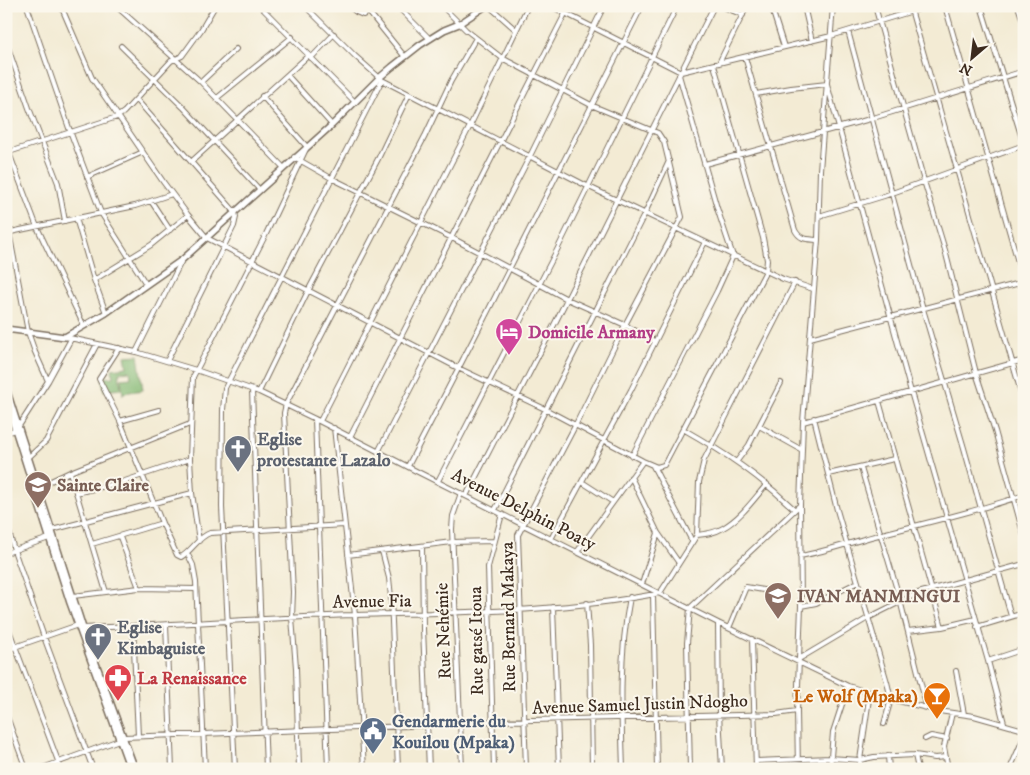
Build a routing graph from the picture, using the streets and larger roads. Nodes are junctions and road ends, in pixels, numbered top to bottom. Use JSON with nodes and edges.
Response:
{"nodes":[{"id":1,"x":27,"y":6,"type":"edge"},
{"id":2,"x":61,"y":6,"type":"edge"},
{"id":3,"x":116,"y":6,"type":"edge"},
{"id":4,"x":215,"y":6,"type":"edge"},
{"id":5,"x":260,"y":6,"type":"edge"},
{"id":6,"x":305,"y":6,"type":"edge"},
{"id":7,"x":349,"y":6,"type":"edge"},
{"id":8,"x":364,"y":6,"type":"edge"},
{"id":9,"x":375,"y":6,"type":"edge"},
{"id":10,"x":397,"y":6,"type":"edge"},
{"id":11,"x":442,"y":6,"type":"edge"},
{"id":12,"x":487,"y":6,"type":"edge"},
{"id":13,"x":528,"y":6,"type":"edge"},
{"id":14,"x":551,"y":6,"type":"edge"},
{"id":15,"x":569,"y":6,"type":"edge"},
{"id":16,"x":604,"y":6,"type":"edge"},
{"id":17,"x":642,"y":6,"type":"edge"},
{"id":18,"x":677,"y":6,"type":"edge"},
{"id":19,"x":714,"y":6,"type":"edge"},
{"id":20,"x":721,"y":6,"type":"edge"},
{"id":21,"x":748,"y":6,"type":"edge"},
{"id":22,"x":771,"y":6,"type":"edge"},
{"id":23,"x":804,"y":6,"type":"edge"},
{"id":24,"x":832,"y":6,"type":"edge"},
{"id":25,"x":875,"y":6,"type":"edge"},
{"id":26,"x":910,"y":6,"type":"edge"},
{"id":27,"x":929,"y":6,"type":"edge"},
{"id":28,"x":945,"y":6,"type":"edge"},
{"id":29,"x":981,"y":6,"type":"edge"},
{"id":30,"x":1018,"y":6,"type":"edge"},
{"id":31,"x":369,"y":12,"type":"junction"},
{"id":32,"x":912,"y":12,"type":"junction"},
{"id":33,"x":566,"y":13,"type":"junction"},
{"id":34,"x":742,"y":15,"type":"junction"},
{"id":35,"x":879,"y":21,"type":"junction"},
{"id":36,"x":459,"y":24,"type":"junction"},
{"id":37,"x":1024,"y":24,"type":"edge"},
{"id":38,"x":593,"y":27,"type":"junction"},
{"id":39,"x":516,"y":30,"type":"junction"},
{"id":40,"x":848,"y":31,"type":"junction"},
{"id":41,"x":334,"y":34,"type":"junction"},
{"id":42,"x":831,"y":36,"type":"junction"},
{"id":43,"x":292,"y":37,"type":"junction"},
{"id":44,"x":476,"y":38,"type":"junction"},
{"id":45,"x":430,"y":39,"type":"junction"},
{"id":46,"x":812,"y":41,"type":"junction"},
{"id":47,"x":6,"y":42,"type":"edge"},
{"id":48,"x":623,"y":42,"type":"junction"},
{"id":49,"x":121,"y":46,"type":"dead end"},
{"id":50,"x":784,"y":48,"type":"junction"},
{"id":51,"x":236,"y":49,"type":"dead end"},
{"id":52,"x":652,"y":56,"type":"junction"},
{"id":53,"x":310,"y":57,"type":"junction"},
{"id":54,"x":405,"y":57,"type":"junction"},
{"id":55,"x":745,"y":57,"type":"junction"},
{"id":56,"x":176,"y":58,"type":"junction"},
{"id":57,"x":502,"y":58,"type":"junction"},
{"id":58,"x":719,"y":63,"type":"junction"},
{"id":59,"x":714,"y":65,"type":"junction"},
{"id":60,"x":1024,"y":72,"type":"edge"},
{"id":61,"x":680,"y":73,"type":"junction"},
{"id":62,"x":287,"y":75,"type":"junction"},
{"id":63,"x":533,"y":76,"type":"junction"},
{"id":64,"x":1003,"y":77,"type":"junction"},
{"id":65,"x":155,"y":78,"type":"junction"},
{"id":66,"x":380,"y":79,"type":"junction"},
{"id":67,"x":201,"y":82,"type":"junction"},
{"id":68,"x":827,"y":84,"type":"junction"},
{"id":69,"x":968,"y":89,"type":"junction"},
{"id":70,"x":562,"y":90,"type":"junction"},
{"id":71,"x":409,"y":94,"type":"junction"},
{"id":72,"x":756,"y":94,"type":"junction"},
{"id":73,"x":262,"y":96,"type":"junction"},
{"id":74,"x":217,"y":98,"type":"junction"},
{"id":75,"x":936,"y":98,"type":"junction"},
{"id":76,"x":136,"y":99,"type":"junction"},
{"id":77,"x":355,"y":102,"type":"junction"},
{"id":78,"x":591,"y":105,"type":"junction"},
{"id":79,"x":904,"y":108,"type":"junction"},
{"id":80,"x":438,"y":109,"type":"junction"},
{"id":81,"x":117,"y":117,"type":"junction"},
{"id":82,"x":238,"y":119,"type":"junction"},
{"id":83,"x":621,"y":119,"type":"junction"},
{"id":84,"x":870,"y":119,"type":"junction"},
{"id":85,"x":332,"y":125,"type":"junction"},
{"id":86,"x":470,"y":126,"type":"junction"},
{"id":87,"x":840,"y":127,"type":"junction"},
{"id":88,"x":652,"y":130,"type":"junction"},
{"id":89,"x":70,"y":131,"type":"junction"},
{"id":90,"x":823,"y":132,"type":"junction"},
{"id":91,"x":214,"y":140,"type":"junction"},
{"id":92,"x":41,"y":141,"type":"junction"},
{"id":93,"x":501,"y":141,"type":"junction"},
{"id":94,"x":6,"y":145,"type":"edge"},
{"id":95,"x":771,"y":145,"type":"junction"},
{"id":96,"x":307,"y":146,"type":"junction"},
{"id":97,"x":1023,"y":147,"type":"edge"},
{"id":98,"x":7,"y":152,"type":"edge"},
{"id":99,"x":143,"y":152,"type":"junction"},
{"id":100,"x":739,"y":155,"type":"junction"},
{"id":101,"x":530,"y":156,"type":"junction"},
{"id":102,"x":294,"y":158,"type":"junction"},
{"id":103,"x":987,"y":159,"type":"junction"},
{"id":104,"x":301,"y":161,"type":"junction"},
{"id":105,"x":669,"y":161,"type":"junction"},
{"id":106,"x":191,"y":162,"type":"junction"},
{"id":107,"x":705,"y":164,"type":"junction"},
{"id":108,"x":283,"y":168,"type":"junction"},
{"id":109,"x":957,"y":169,"type":"junction"},
{"id":110,"x":558,"y":171,"type":"junction"},
{"id":111,"x":87,"y":177,"type":"junction"},
{"id":112,"x":331,"y":178,"type":"junction"},
{"id":113,"x":924,"y":181,"type":"junction"},
{"id":114,"x":587,"y":186,"type":"junction"},
{"id":115,"x":259,"y":190,"type":"junction"},
{"id":116,"x":360,"y":192,"type":"junction"},
{"id":117,"x":891,"y":193,"type":"junction"},
{"id":118,"x":172,"y":194,"type":"junction"},
{"id":119,"x":616,"y":200,"type":"junction"},
{"id":120,"x":151,"y":201,"type":"junction"},
{"id":121,"x":859,"y":203,"type":"junction"},
{"id":122,"x":388,"y":206,"type":"junction"},
{"id":123,"x":235,"y":212,"type":"junction"},
{"id":124,"x":102,"y":213,"type":"junction"},
{"id":125,"x":645,"y":213,"type":"junction"},
{"id":126,"x":188,"y":215,"type":"junction"},
{"id":127,"x":819,"y":216,"type":"junction"},
{"id":128,"x":76,"y":218,"type":"junction"},
{"id":129,"x":66,"y":221,"type":"junction"},
{"id":130,"x":420,"y":223,"type":"junction"},
{"id":131,"x":37,"y":227,"type":"junction"},
{"id":132,"x":676,"y":228,"type":"junction"},
{"id":133,"x":170,"y":230,"type":"junction"},
{"id":134,"x":8,"y":232,"type":"edge"},
{"id":135,"x":207,"y":238,"type":"junction"},
{"id":136,"x":452,"y":238,"type":"junction"},
{"id":137,"x":818,"y":240,"type":"junction"},
{"id":138,"x":705,"y":242,"type":"junction"},
{"id":139,"x":224,"y":247,"type":"junction"},
{"id":140,"x":479,"y":253,"type":"junction"},
{"id":141,"x":733,"y":256,"type":"junction"},
{"id":142,"x":131,"y":259,"type":"junction"},
{"id":143,"x":183,"y":259,"type":"junction"},
{"id":144,"x":252,"y":261,"type":"junction"},
{"id":145,"x":509,"y":269,"type":"junction"},
{"id":146,"x":766,"y":270,"type":"junction"},
{"id":147,"x":281,"y":276,"type":"junction"},
{"id":148,"x":94,"y":280,"type":"junction"},
{"id":149,"x":795,"y":282,"type":"junction"},
{"id":150,"x":1024,"y":282,"type":"edge"},
{"id":151,"x":539,"y":283,"type":"junction"},
{"id":152,"x":146,"y":284,"type":"junction"},
{"id":153,"x":813,"y":288,"type":"junction"},
{"id":154,"x":992,"y":291,"type":"junction"},
{"id":155,"x":308,"y":292,"type":"junction"},
{"id":156,"x":567,"y":299,"type":"junction"},
{"id":157,"x":958,"y":300,"type":"junction"},
{"id":158,"x":337,"y":306,"type":"junction"},
{"id":159,"x":922,"y":310,"type":"junction"},
{"id":160,"x":595,"y":312,"type":"junction"},
{"id":161,"x":106,"y":313,"type":"junction"},
{"id":162,"x":891,"y":318,"type":"junction"},
{"id":163,"x":370,"y":322,"type":"junction"},
{"id":164,"x":625,"y":325,"type":"junction"},
{"id":165,"x":84,"y":326,"type":"junction"},
{"id":166,"x":6,"y":329,"type":"edge"},
{"id":167,"x":28,"y":332,"type":"junction"},
{"id":168,"x":68,"y":338,"type":"junction"},
{"id":169,"x":401,"y":338,"type":"junction"},
{"id":170,"x":810,"y":338,"type":"junction"},
{"id":171,"x":654,"y":341,"type":"junction"},
{"id":172,"x":97,"y":344,"type":"junction"},
{"id":173,"x":120,"y":348,"type":"junction"},
{"id":174,"x":136,"y":352,"type":"junction"},
{"id":175,"x":429,"y":353,"type":"junction"},
{"id":176,"x":1024,"y":360,"type":"edge"},
{"id":177,"x":167,"y":361,"type":"junction"},
{"id":178,"x":1011,"y":364,"type":"junction"},
{"id":179,"x":458,"y":368,"type":"junction"},
{"id":180,"x":196,"y":370,"type":"junction"},
{"id":181,"x":976,"y":373,"type":"junction"},
{"id":182,"x":48,"y":381,"type":"junction"},
{"id":183,"x":227,"y":381,"type":"junction"},
{"id":184,"x":488,"y":382,"type":"junction"},
{"id":185,"x":944,"y":382,"type":"junction"},
{"id":186,"x":781,"y":383,"type":"dead end"},
{"id":187,"x":6,"y":388,"type":"edge"},
{"id":188,"x":252,"y":390,"type":"junction"},
{"id":189,"x":259,"y":392,"type":"junction"},
{"id":190,"x":910,"y":392,"type":"junction"},
{"id":191,"x":517,"y":395,"type":"junction"},
{"id":192,"x":6,"y":401,"type":"edge"},
{"id":193,"x":879,"y":401,"type":"junction"},
{"id":194,"x":1024,"y":403,"type":"edge"},
{"id":195,"x":286,"y":404,"type":"junction"},
{"id":196,"x":545,"y":409,"type":"junction"},
{"id":197,"x":159,"y":410,"type":"dead end"},
{"id":198,"x":315,"y":418,"type":"junction"},
{"id":199,"x":814,"y":418,"type":"junction"},
{"id":200,"x":120,"y":421,"type":"junction"},
{"id":201,"x":320,"y":421,"type":"junction"},
{"id":202,"x":803,"y":422,"type":"junction"},
{"id":203,"x":190,"y":424,"type":"junction"},
{"id":204,"x":575,"y":426,"type":"junction"},
{"id":205,"x":759,"y":426,"type":"junction"},
{"id":206,"x":17,"y":428,"type":"junction"},
{"id":207,"x":334,"y":428,"type":"junction"},
{"id":208,"x":683,"y":429,"type":"junction"},
{"id":209,"x":6,"y":433,"type":"edge"},
{"id":210,"x":350,"y":437,"type":"junction"},
{"id":211,"x":603,"y":441,"type":"junction"},
{"id":212,"x":711,"y":444,"type":"junction"},
{"id":213,"x":131,"y":448,"type":"junction"},
{"id":214,"x":802,"y":450,"type":"junction"},
{"id":215,"x":378,"y":452,"type":"junction"},
{"id":216,"x":632,"y":456,"type":"junction"},
{"id":217,"x":29,"y":457,"type":"junction"},
{"id":218,"x":190,"y":459,"type":"junction"},
{"id":219,"x":894,"y":459,"type":"junction"},
{"id":220,"x":643,"y":461,"type":"junction"},
{"id":221,"x":737,"y":461,"type":"junction"},
{"id":222,"x":408,"y":466,"type":"junction"},
{"id":223,"x":653,"y":466,"type":"junction"},
{"id":224,"x":861,"y":468,"type":"junction"},
{"id":225,"x":70,"y":472,"type":"junction"},
{"id":226,"x":828,"y":474,"type":"junction"},
{"id":227,"x":142,"y":475,"type":"junction"},
{"id":228,"x":631,"y":477,"type":"junction"},
{"id":229,"x":438,"y":481,"type":"junction"},
{"id":230,"x":582,"y":482,"type":"junction"},
{"id":231,"x":767,"y":484,"type":"junction"},
{"id":232,"x":38,"y":487,"type":"junction"},
{"id":233,"x":76,"y":493,"type":"junction"},
{"id":234,"x":192,"y":493,"type":"junction"},
{"id":235,"x":461,"y":493,"type":"junction"},
{"id":236,"x":1024,"y":495,"type":"edge"},
{"id":237,"x":466,"y":496,"type":"junction"},
{"id":238,"x":1014,"y":499,"type":"junction"},
{"id":239,"x":154,"y":502,"type":"junction"},
{"id":240,"x":613,"y":502,"type":"junction"},
{"id":241,"x":800,"y":506,"type":"junction"},
{"id":242,"x":980,"y":508,"type":"junction"},
{"id":243,"x":495,"y":510,"type":"junction"},
{"id":244,"x":794,"y":510,"type":"junction"},
{"id":245,"x":502,"y":514,"type":"junction"},
{"id":246,"x":947,"y":518,"type":"junction"},
{"id":247,"x":85,"y":520,"type":"junction"},
{"id":248,"x":6,"y":521,"type":"edge"},
{"id":249,"x":162,"y":523,"type":"junction"},
{"id":250,"x":344,"y":525,"type":"junction"},
{"id":251,"x":524,"y":525,"type":"junction"},
{"id":252,"x":915,"y":526,"type":"junction"},
{"id":253,"x":320,"y":527,"type":"junction"},
{"id":254,"x":289,"y":529,"type":"junction"},
{"id":255,"x":52,"y":530,"type":"junction"},
{"id":256,"x":256,"y":530,"type":"junction"},
{"id":257,"x":223,"y":531,"type":"junction"},
{"id":258,"x":658,"y":533,"type":"junction"},
{"id":259,"x":880,"y":534,"type":"junction"},
{"id":260,"x":697,"y":535,"type":"junction"},
{"id":261,"x":1024,"y":536,"type":"edge"},
{"id":262,"x":120,"y":537,"type":"junction"},
{"id":263,"x":49,"y":538,"type":"junction"},
{"id":264,"x":551,"y":539,"type":"junction"},
{"id":265,"x":199,"y":541,"type":"junction"},
{"id":266,"x":494,"y":541,"type":"junction"},
{"id":267,"x":692,"y":541,"type":"junction"},
{"id":268,"x":452,"y":542,"type":"junction"},
{"id":269,"x":92,"y":544,"type":"junction"},
{"id":270,"x":847,"y":544,"type":"junction"},
{"id":271,"x":422,"y":546,"type":"junction"},
{"id":272,"x":14,"y":550,"type":"junction"},
{"id":273,"x":382,"y":551,"type":"junction"},
{"id":274,"x":577,"y":552,"type":"junction"},
{"id":275,"x":6,"y":553,"type":"edge"},
{"id":276,"x":187,"y":554,"type":"junction"},
{"id":277,"x":348,"y":555,"type":"junction"},
{"id":278,"x":800,"y":556,"type":"junction"},
{"id":279,"x":679,"y":563,"type":"junction"},
{"id":280,"x":1024,"y":564,"type":"edge"},
{"id":281,"x":998,"y":570,"type":"junction"},
{"id":282,"x":964,"y":579,"type":"junction"},
{"id":283,"x":858,"y":582,"type":"junction"},
{"id":284,"x":642,"y":584,"type":"junction"},
{"id":285,"x":139,"y":588,"type":"junction"},
{"id":286,"x":196,"y":589,"type":"junction"},
{"id":287,"x":931,"y":589,"type":"junction"},
{"id":288,"x":106,"y":592,"type":"junction"},
{"id":289,"x":775,"y":592,"type":"dead end"},
{"id":290,"x":660,"y":593,"type":"junction"},
{"id":291,"x":653,"y":595,"type":"junction"},
{"id":292,"x":73,"y":596,"type":"junction"},
{"id":293,"x":630,"y":597,"type":"junction"},
{"id":294,"x":900,"y":600,"type":"junction"},
{"id":295,"x":587,"y":604,"type":"junction"},
{"id":296,"x":801,"y":606,"type":"junction"},
{"id":297,"x":553,"y":607,"type":"junction"},
{"id":298,"x":690,"y":608,"type":"junction"},
{"id":299,"x":521,"y":610,"type":"junction"},
{"id":300,"x":456,"y":612,"type":"junction"},
{"id":301,"x":490,"y":612,"type":"junction"},
{"id":302,"x":1024,"y":613,"type":"edge"},
{"id":303,"x":392,"y":614,"type":"junction"},
{"id":304,"x":423,"y":614,"type":"junction"},
{"id":305,"x":355,"y":615,"type":"junction"},
{"id":306,"x":323,"y":616,"type":"junction"},
{"id":307,"x":1011,"y":616,"type":"junction"},
{"id":308,"x":292,"y":618,"type":"junction"},
{"id":309,"x":868,"y":618,"type":"junction"},
{"id":310,"x":976,"y":619,"type":"junction"},
{"id":311,"x":260,"y":620,"type":"junction"},
{"id":312,"x":6,"y":622,"type":"edge"},
{"id":313,"x":227,"y":622,"type":"junction"},
{"id":314,"x":198,"y":623,"type":"junction"},
{"id":315,"x":718,"y":623,"type":"junction"},
{"id":316,"x":166,"y":625,"type":"junction"},
{"id":317,"x":133,"y":626,"type":"junction"},
{"id":318,"x":81,"y":627,"type":"junction"},
{"id":319,"x":942,"y":627,"type":"junction"},
{"id":320,"x":977,"y":627,"type":"junction"},
{"id":321,"x":729,"y":628,"type":"junction"},
{"id":322,"x":908,"y":631,"type":"junction"},
{"id":323,"x":44,"y":637,"type":"junction"},
{"id":324,"x":752,"y":639,"type":"junction"},
{"id":325,"x":15,"y":647,"type":"junction"},
{"id":326,"x":6,"y":650,"type":"edge"},
{"id":327,"x":1024,"y":654,"type":"edge"},
{"id":328,"x":799,"y":661,"type":"junction"},
{"id":329,"x":988,"y":661,"type":"junction"},
{"id":330,"x":956,"y":671,"type":"dead end"},
{"id":331,"x":848,"y":686,"type":"junction"},
{"id":332,"x":870,"y":692,"type":"junction"},
{"id":333,"x":891,"y":699,"type":"junction"},
{"id":334,"x":927,"y":708,"type":"junction"},
{"id":335,"x":798,"y":711,"type":"junction"},
{"id":336,"x":952,"y":713,"type":"junction"},
{"id":337,"x":6,"y":714,"type":"edge"},
{"id":338,"x":719,"y":714,"type":"junction"},
{"id":339,"x":754,"y":714,"type":"junction"},
{"id":340,"x":964,"y":714,"type":"junction"},
{"id":341,"x":688,"y":715,"type":"junction"},
{"id":342,"x":656,"y":716,"type":"junction"},
{"id":343,"x":621,"y":717,"type":"junction"},
{"id":344,"x":590,"y":719,"type":"junction"},
{"id":345,"x":557,"y":720,"type":"junction"},
{"id":346,"x":492,"y":721,"type":"junction"},
{"id":347,"x":525,"y":721,"type":"junction"},
{"id":348,"x":1004,"y":723,"type":"junction"},
{"id":349,"x":460,"y":724,"type":"junction"},
{"id":350,"x":884,"y":724,"type":"dead end"},
{"id":351,"x":428,"y":725,"type":"junction"},
{"id":352,"x":396,"y":726,"type":"junction"},
{"id":353,"x":327,"y":728,"type":"junction"},
{"id":354,"x":363,"y":728,"type":"junction"},
{"id":355,"x":297,"y":730,"type":"junction"},
{"id":356,"x":1024,"y":730,"type":"edge"},
{"id":357,"x":265,"y":731,"type":"junction"},
{"id":358,"x":233,"y":733,"type":"junction"},
{"id":359,"x":202,"y":734,"type":"junction"},
{"id":360,"x":170,"y":735,"type":"junction"},
{"id":361,"x":138,"y":736,"type":"junction"},
{"id":362,"x":1024,"y":737,"type":"edge"},
{"id":363,"x":121,"y":738,"type":"junction"},
{"id":364,"x":925,"y":739,"type":"dead end"},
{"id":365,"x":947,"y":740,"type":"junction"},
{"id":366,"x":87,"y":752,"type":"junction"},
{"id":367,"x":915,"y":755,"type":"junction"},
{"id":368,"x":888,"y":756,"type":"junction"},
{"id":369,"x":946,"y":757,"type":"junction"},
{"id":370,"x":830,"y":758,"type":"junction"},
{"id":371,"x":798,"y":759,"type":"junction"},
{"id":372,"x":860,"y":760,"type":"junction"},
{"id":373,"x":756,"y":761,"type":"junction"},
{"id":374,"x":58,"y":763,"type":"junction"},
{"id":375,"x":26,"y":769,"type":"edge"},
{"id":376,"x":40,"y":769,"type":"edge"},
{"id":377,"x":61,"y":769,"type":"edge"},
{"id":378,"x":94,"y":769,"type":"edge"},
{"id":379,"x":130,"y":769,"type":"edge"},
{"id":380,"x":136,"y":769,"type":"edge"},
{"id":381,"x":172,"y":769,"type":"edge"},
{"id":382,"x":205,"y":769,"type":"edge"},
{"id":383,"x":235,"y":769,"type":"edge"},
{"id":384,"x":266,"y":769,"type":"edge"},
{"id":385,"x":299,"y":769,"type":"edge"},
{"id":386,"x":328,"y":769,"type":"edge"},
{"id":387,"x":364,"y":769,"type":"edge"},
{"id":388,"x":398,"y":769,"type":"edge"},
{"id":389,"x":429,"y":769,"type":"edge"},
{"id":390,"x":462,"y":769,"type":"edge"},
{"id":391,"x":494,"y":769,"type":"edge"},
{"id":392,"x":526,"y":769,"type":"edge"},
{"id":393,"x":559,"y":769,"type":"edge"},
{"id":394,"x":592,"y":769,"type":"edge"},
{"id":395,"x":623,"y":769,"type":"edge"},
{"id":396,"x":658,"y":769,"type":"edge"},
{"id":397,"x":690,"y":769,"type":"edge"},
{"id":398,"x":722,"y":769,"type":"edge"},
{"id":399,"x":756,"y":769,"type":"edge"},
{"id":400,"x":798,"y":769,"type":"edge"},
{"id":401,"x":830,"y":769,"type":"edge"},
{"id":402,"x":860,"y":769,"type":"edge"},
{"id":403,"x":889,"y":769,"type":"edge"},
{"id":404,"x":918,"y":769,"type":"edge"},
{"id":405,"x":948,"y":769,"type":"edge"},
{"id":406,"x":1010,"y":769,"type":"edge"}],
"edges":[{"from":1,"to":89,"type":"street"},
{"from":2,"to":81,"type":"street"},
{"from":3,"to":56,"type":"street"},
{"from":4,"to":56,"type":"street"},
{"from":5,"to":43,"type":"street"},
{"from":6,"to":41,"type":"street"},
{"from":7,"to":31,"type":"street"},
{"from":8,"to":31,"type":"street"},
{"from":9,"to":31,"type":"street"},
{"from":10,"to":45,"type":"street"},
{"from":11,"to":36,"type":"street"},
{"from":12,"to":36,"type":"street"},
{"from":12,"to":39,"type":"street"},
{"from":13,"to":39,"type":"street"},
{"from":14,"to":33,"type":"street"},
{"from":15,"to":33,"type":"street"},
{"from":16,"to":38,"type":"street"},
{"from":17,"to":48,"type":"street"},
{"from":18,"to":52,"type":"street"},
{"from":19,"to":61,"type":"street"},
{"from":20,"to":34,"type":"street"},
{"from":21,"to":34,"type":"street"},
{"from":22,"to":50,"type":"street"},
{"from":23,"to":46,"type":"street"},
{"from":24,"to":42,"type":"street"},
{"from":25,"to":35,"type":"street"},
{"from":26,"to":32,"type":"street"},
{"from":27,"to":32,"type":"street"},
{"from":28,"to":69,"type":"street"},
{"from":29,"to":64,"type":"street"},
{"from":30,"to":37,"type":"street"},
{"from":31,"to":54,"type":"street"},
{"from":32,"to":35,"type":"street"},
{"from":32,"to":75,"type":"street"},
{"from":33,"to":38,"type":"street"},
{"from":33,"to":63,"type":"street"},
{"from":34,"to":58,"type":"street"},
{"from":35,"to":40,"type":"street"},
{"from":35,"to":79,"type":"street"},
{"from":36,"to":44,"type":"street"},
{"from":36,"to":45,"type":"street"},
{"from":38,"to":48,"type":"street"},
{"from":38,"to":70,"type":"street"},
{"from":39,"to":57,"type":"street"},
{"from":40,"to":42,"type":"street"},
{"from":40,"to":84,"type":"street"},
{"from":41,"to":53,"type":"street"},
{"from":41,"to":66,"type":"street"},
{"from":42,"to":46,"type":"street"},
{"from":42,"to":68,"type":"street"},
{"from":43,"to":53,"type":"street"},
{"from":43,"to":74,"type":"street"},
{"from":44,"to":57,"type":"street"},
{"from":44,"to":80,"type":"street"},
{"from":45,"to":54,"type":"street"},
{"from":46,"to":50,"type":"street"},
{"from":47,"to":92,"type":"street"},
{"from":48,"to":52,"type":"street"},
{"from":48,"to":78,"type":"street"},
{"from":49,"to":65,"type":"street"},
{"from":50,"to":55,"type":"street"},
{"from":51,"to":67,"type":"street"},
{"from":52,"to":61,"type":"street"},
{"from":52,"to":83,"type":"street"},
{"from":53,"to":62,"type":"street"},
{"from":53,"to":77,"type":"street"},
{"from":54,"to":66,"type":"street"},
{"from":55,"to":58,"type":"street"},
{"from":55,"to":72,"type":"street"},
{"from":56,"to":65,"type":"street"},
{"from":56,"to":67,"type":"street"},
{"from":57,"to":63,"type":"street"},
{"from":57,"to":86,"type":"street"},
{"from":58,"to":59,"type":"street"},
{"from":59,"to":61,"type":"street"},
{"from":59,"to":100,"type":"street"},
{"from":60,"to":64,"type":"street"},
{"from":61,"to":88,"type":"street"},
{"from":61,"to":107,"type":"street"},
{"from":62,"to":73,"type":"street"},
{"from":62,"to":85,"type":"street"},
{"from":63,"to":70,"type":"street"},
{"from":63,"to":93,"type":"street"},
{"from":64,"to":69,"type":"street"},
{"from":64,"to":97,"type":"street"},
{"from":65,"to":76,"type":"street"},
{"from":65,"to":91,"type":"street"},
{"from":66,"to":71,"type":"street"},
{"from":66,"to":77,"type":"street"},
{"from":66,"to":112,"type":"street"},
{"from":67,"to":74,"type":"street"},
{"from":68,"to":72,"type":"street"},
{"from":68,"to":87,"type":"street"},
{"from":68,"to":90,"type":"street"},
{"from":69,"to":75,"type":"street"},
{"from":69,"to":103,"type":"street"},
{"from":70,"to":78,"type":"street"},
{"from":70,"to":101,"type":"street"},
{"from":71,"to":80,"type":"street"},
{"from":71,"to":116,"type":"street"},
{"from":72,"to":95,"type":"street"},
{"from":73,"to":82,"type":"street"},
{"from":73,"to":96,"type":"street"},
{"from":74,"to":82,"type":"street"},
{"from":75,"to":79,"type":"street"},
{"from":75,"to":109,"type":"street"},
{"from":76,"to":81,"type":"street"},
{"from":76,"to":106,"type":"street"},
{"from":77,"to":85,"type":"street"},
{"from":78,"to":83,"type":"street"},
{"from":78,"to":110,"type":"street"},
{"from":79,"to":84,"type":"street"},
{"from":79,"to":113,"type":"street"},
{"from":80,"to":86,"type":"street"},
{"from":80,"to":122,"type":"street"},
{"from":81,"to":89,"type":"street"},
{"from":81,"to":99,"type":"street"},
{"from":82,"to":91,"type":"street"},
{"from":82,"to":108,"type":"street"},
{"from":83,"to":88,"type":"street"},
{"from":83,"to":114,"type":"street"},
{"from":84,"to":87,"type":"street"},
{"from":84,"to":117,"type":"street"},
{"from":85,"to":96,"type":"street"},
{"from":86,"to":93,"type":"street"},
{"from":86,"to":130,"type":"street"},
{"from":87,"to":90,"type":"street"},
{"from":87,"to":121,"type":"street"},
{"from":88,"to":105,"type":"street","name":"Rue Bernard Makaya"},
{"from":88,"to":119,"type":"street"},
{"from":89,"to":92,"type":"street"},
{"from":89,"to":111,"type":"street"},
{"from":90,"to":95,"type":"street"},
{"from":90,"to":127,"type":"street"},
{"from":91,"to":106,"type":"street"},
{"from":91,"to":115,"type":"street"},
{"from":92,"to":98,"type":"street"},
{"from":92,"to":129,"type":"street"},
{"from":93,"to":101,"type":"street"},
{"from":93,"to":136,"type":"street"},
{"from":94,"to":98,"type":"street"},
{"from":95,"to":100,"type":"street"},
{"from":95,"to":137,"type":"street"},
{"from":96,"to":102,"type":"street"},
{"from":96,"to":104,"type":"street"},
{"from":97,"to":103,"type":"street"},
{"from":98,"to":131,"type":"street"},
{"from":99,"to":111,"type":"street"},
{"from":99,"to":118,"type":"street"},
{"from":100,"to":107,"type":"street"},
{"from":100,"to":146,"type":"street"},
{"from":101,"to":110,"type":"street"},
{"from":101,"to":140,"type":"street"},
{"from":102,"to":104,"type":"street"},
{"from":102,"to":108,"type":"street"},
{"from":103,"to":109,"type":"street"},
{"from":103,"to":150,"type":"street"},
{"from":104,"to":112,"type":"street"},
{"from":104,"to":144,"type":"street"},
{"from":105,"to":125,"type":"street"},
{"from":105,"to":132,"type":"street","name":"Rue Bernard Makaya"},
{"from":106,"to":123,"type":"street"},
{"from":107,"to":141,"type":"street"},
{"from":108,"to":115,"type":"street"},
{"from":109,"to":113,"type":"street"},
{"from":109,"to":154,"type":"street"},
{"from":110,"to":114,"type":"street"},
{"from":110,"to":145,"type":"street"},
{"from":111,"to":124,"type":"street"},
{"from":112,"to":116,"type":"street"},
{"from":112,"to":147,"type":"street"},
{"from":113,"to":117,"type":"street"},
{"from":113,"to":157,"type":"street"},
{"from":114,"to":119,"type":"street"},
{"from":114,"to":151,"type":"street"},
{"from":115,"to":123,"type":"street"},
{"from":116,"to":122,"type":"street"},
{"from":116,"to":155,"type":"street"},
{"from":117,"to":121,"type":"street"},
{"from":117,"to":159,"type":"street"},
{"from":118,"to":120,"type":"street"},
{"from":118,"to":126,"type":"street"},
{"from":119,"to":125,"type":"street"},
{"from":119,"to":156,"type":"street"},
{"from":120,"to":124,"type":"street"},
{"from":120,"to":133,"type":"street"},
{"from":121,"to":127,"type":"street"},
{"from":121,"to":162,"type":"street"},
{"from":122,"to":130,"type":"street"},
{"from":122,"to":158,"type":"street"},
{"from":123,"to":135,"type":"street"},
{"from":123,"to":139,"type":"street"},
{"from":124,"to":128,"type":"street"},
{"from":124,"to":142,"type":"street"},
{"from":125,"to":132,"type":"street"},
{"from":125,"to":160,"type":"street"},
{"from":126,"to":133,"type":"street"},
{"from":126,"to":135,"type":"street"},
{"from":127,"to":137,"type":"street"},
{"from":128,"to":129,"type":"street"},
{"from":128,"to":148,"type":"street"},
{"from":129,"to":131,"type":"street"},
{"from":130,"to":136,"type":"street"},
{"from":130,"to":163,"type":"street"},
{"from":131,"to":134,"type":"street"},
{"from":131,"to":165,"type":"street"},
{"from":132,"to":138,"type":"street"},
{"from":132,"to":164,"type":"street","name":"Rue Bernard Makaya"},
{"from":133,"to":142,"type":"street"},
{"from":134,"to":167,"type":"street"},
{"from":135,"to":139,"type":"street"},
{"from":135,"to":143,"type":"street"},
{"from":136,"to":140,"type":"street"},
{"from":136,"to":169,"type":"street"},
{"from":137,"to":153,"type":"street"},
{"from":138,"to":141,"type":"street"},
{"from":138,"to":171,"type":"street"},
{"from":139,"to":144,"type":"street"},
{"from":139,"to":177,"type":"street"},
{"from":140,"to":145,"type":"street"},
{"from":140,"to":175,"type":"street"},
{"from":141,"to":146,"type":"street"},
{"from":141,"to":216,"type":"street"},
{"from":142,"to":148,"type":"street"},
{"from":142,"to":152,"type":"street"},
{"from":143,"to":152,"type":"street"},
{"from":143,"to":174,"type":"street"},
{"from":144,"to":147,"type":"street"},
{"from":144,"to":180,"type":"street"},
{"from":145,"to":151,"type":"street"},
{"from":145,"to":179,"type":"street"},
{"from":146,"to":149,"type":"street"},
{"from":146,"to":208,"type":"street"},
{"from":147,"to":155,"type":"street"},
{"from":147,"to":183,"type":"street"},
{"from":148,"to":161,"type":"street"},
{"from":149,"to":153,"type":"street"},
{"from":149,"to":212,"type":"street"},
{"from":150,"to":154,"type":"street"},
{"from":151,"to":156,"type":"street"},
{"from":151,"to":184,"type":"street"},
{"from":152,"to":161,"type":"street"},
{"from":153,"to":170,"type":"street"},
{"from":154,"to":157,"type":"street"},
{"from":154,"to":178,"type":"street"},
{"from":155,"to":158,"type":"street"},
{"from":155,"to":189,"type":"street"},
{"from":156,"to":160,"type":"street"},
{"from":156,"to":191,"type":"street"},
{"from":157,"to":159,"type":"street"},
{"from":157,"to":181,"type":"street"},
{"from":158,"to":163,"type":"street"},
{"from":158,"to":195,"type":"street"},
{"from":159,"to":162,"type":"street"},
{"from":159,"to":185,"type":"street"},
{"from":160,"to":164,"type":"street"},
{"from":160,"to":196,"type":"street"},
{"from":161,"to":165,"type":"street"},
{"from":162,"to":170,"type":"street"},
{"from":162,"to":190,"type":"street"},
{"from":163,"to":169,"type":"street"},
{"from":163,"to":201,"type":"street"},
{"from":164,"to":171,"type":"street"},
{"from":164,"to":204,"type":"street","name":"Rue Bernard Makaya"},
{"from":165,"to":168,"type":"street"},
{"from":166,"to":167,"type":"street","name":"Avenue Delphin Poaty"},
{"from":167,"to":168,"type":"street","name":"Avenue Delphin Poaty"},
{"from":167,"to":182,"type":"street"},
{"from":168,"to":172,"type":"street","name":"Avenue Delphin Poaty"},
{"from":168,"to":182,"type":"street"},
{"from":169,"to":175,"type":"street"},
{"from":169,"to":210,"type":"street"},
{"from":170,"to":202,"type":"street"},
{"from":171,"to":211,"type":"street"},
{"from":172,"to":173,"type":"street","name":"Avenue Delphin Poaty"},
{"from":172,"to":217,"type":"street"},
{"from":173,"to":174,"type":"street","name":"Avenue Delphin Poaty"},
{"from":173,"to":200,"type":"street"},
{"from":174,"to":177,"type":"street","name":"Avenue Delphin Poaty"},
{"from":175,"to":179,"type":"street"},
{"from":175,"to":215,"type":"street"},
{"from":176,"to":178,"type":"street"},
{"from":177,"to":180,"type":"street","name":"Avenue Delphin Poaty"},
{"from":178,"to":181,"type":"street"},
{"from":178,"to":194,"type":"street"},
{"from":179,"to":184,"type":"street"},
{"from":179,"to":222,"type":"street"},
{"from":180,"to":183,"type":"street","name":"Avenue Delphin Poaty"},
{"from":180,"to":203,"type":"street"},
{"from":181,"to":185,"type":"street"},
{"from":181,"to":238,"type":"street"},
{"from":182,"to":206,"type":"street"},
{"from":183,"to":188,"type":"street","name":"Avenue Delphin Poaty"},
{"from":183,"to":257,"type":"street"},
{"from":184,"to":191,"type":"street"},
{"from":184,"to":229,"type":"street"},
{"from":185,"to":190,"type":"street"},
{"from":185,"to":242,"type":"street"},
{"from":186,"to":205,"type":"street"},
{"from":187,"to":206,"type":"street"},
{"from":188,"to":189,"type":"street","name":"Avenue Delphin Poaty"},
{"from":188,"to":256,"type":"street"},
{"from":189,"to":195,"type":"street","name":"Avenue Delphin Poaty"},
{"from":190,"to":193,"type":"street"},
{"from":190,"to":246,"type":"street"},
{"from":191,"to":196,"type":"street"},
{"from":191,"to":237,"type":"street"},
{"from":192,"to":206,"type":"street"},
{"from":193,"to":199,"type":"street"},
{"from":193,"to":219,"type":"street"},
{"from":195,"to":198,"type":"street","name":"Avenue Delphin Poaty"},
{"from":195,"to":254,"type":"street"},
{"from":196,"to":204,"type":"street"},
{"from":196,"to":243,"type":"street"},
{"from":197,"to":200,"type":"street"},
{"from":198,"to":201,"type":"street","name":"Avenue Delphin Poaty"},
{"from":198,"to":253,"type":"street"},
{"from":199,"to":202,"type":"street"},
{"from":199,"to":226,"type":"street"},
{"from":200,"to":213,"type":"street"},
{"from":201,"to":207,"type":"street","name":"Avenue Delphin Poaty"},
{"from":202,"to":214,"type":"street"},
{"from":203,"to":213,"type":"street"},
{"from":203,"to":218,"type":"street"},
{"from":204,"to":211,"type":"street"},
{"from":204,"to":251,"type":"street","name":"Rue Bernard Makaya"},
{"from":205,"to":214,"type":"street"},
{"from":205,"to":221,"type":"street"},
{"from":206,"to":209,"type":"street"},
{"from":206,"to":217,"type":"street"},
{"from":206,"to":263,"type":"street"},
{"from":207,"to":210,"type":"street","name":"Avenue Delphin Poaty"},
{"from":207,"to":250,"type":"street"},
{"from":208,"to":212,"type":"street"},
{"from":208,"to":223,"type":"street"},
{"from":210,"to":215,"type":"street","name":"Avenue Delphin Poaty"},
{"from":211,"to":216,"type":"street"},
{"from":211,"to":230,"type":"street"},
{"from":212,"to":221,"type":"street"},
{"from":212,"to":260,"type":"street"},
{"from":213,"to":225,"type":"street"},
{"from":213,"to":227,"type":"street"},
{"from":214,"to":241,"type":"street"},
{"from":215,"to":222,"type":"street","name":"Avenue Delphin Poaty"},
{"from":216,"to":220,"type":"street"},
{"from":217,"to":232,"type":"street"},
{"from":218,"to":227,"type":"street"},
{"from":218,"to":234,"type":"street"},
{"from":219,"to":224,"type":"street"},
{"from":219,"to":252,"type":"street"},
{"from":220,"to":223,"type":"street"},
{"from":220,"to":228,"type":"street"},
{"from":221,"to":231,"type":"street"},
{"from":222,"to":229,"type":"street","name":"Avenue Delphin Poaty"},
{"from":223,"to":267,"type":"street"},
{"from":224,"to":226,"type":"street"},
{"from":224,"to":259,"type":"street"},
{"from":225,"to":232,"type":"street"},
{"from":225,"to":233,"type":"street"},
{"from":226,"to":270,"type":"street"},
{"from":227,"to":233,"type":"street"},
{"from":227,"to":239,"type":"street"},
{"from":228,"to":240,"type":"street"},
{"from":228,"to":258,"type":"street"},
{"from":229,"to":235,"type":"street","name":"Avenue Delphin Poaty"},
{"from":230,"to":240,"type":"street"},
{"from":230,"to":264,"type":"street"},
{"from":231,"to":244,"type":"street"},
{"from":231,"to":260,"type":"street"},
{"from":232,"to":255,"type":"street"},
{"from":233,"to":247,"type":"street"},
{"from":234,"to":239,"type":"street"},
{"from":234,"to":265,"type":"street"},
{"from":235,"to":237,"type":"street","name":"Avenue Delphin Poaty"},
{"from":235,"to":268,"type":"street","name":"Rue Nehémie"},
{"from":236,"to":238,"type":"street"},
{"from":237,"to":243,"type":"street","name":"Avenue Delphin Poaty"},
{"from":238,"to":242,"type":"street"},
{"from":238,"to":261,"type":"street"},
{"from":239,"to":247,"type":"street"},
{"from":239,"to":249,"type":"street"},
{"from":240,"to":274,"type":"street"},
{"from":241,"to":244,"type":"street"},
{"from":241,"to":278,"type":"street"},
{"from":242,"to":246,"type":"street"},
{"from":242,"to":281,"type":"street"},
{"from":243,"to":245,"type":"street","name":"Avenue Delphin Poaty"},
{"from":244,"to":298,"type":"street"},
{"from":245,"to":251,"type":"street","name":"Avenue Delphin Poaty"},
{"from":245,"to":266,"type":"street","name":"Rue gatsé Itoua"},
{"from":246,"to":252,"type":"street"},
{"from":246,"to":282,"type":"street"},
{"from":247,"to":255,"type":"street"},
{"from":247,"to":269,"type":"street"},
{"from":248,"to":272,"type":"street"},
{"from":249,"to":262,"type":"street"},
{"from":249,"to":276,"type":"street"},
{"from":250,"to":253,"type":"street"},
{"from":250,"to":277,"type":"street"},
{"from":251,"to":264,"type":"street","name":"Avenue Delphin Poaty"},
{"from":251,"to":299,"type":"street","name":"Rue Bernard Makaya"},
{"from":252,"to":259,"type":"street"},
{"from":252,"to":287,"type":"street"},
{"from":253,"to":254,"type":"street"},
{"from":253,"to":306,"type":"street"},
{"from":254,"to":256,"type":"street"},
{"from":254,"to":308,"type":"street"},
{"from":255,"to":292,"type":"street"},
{"from":256,"to":257,"type":"street"},
{"from":256,"to":311,"type":"street"},
{"from":257,"to":265,"type":"street"},
{"from":257,"to":313,"type":"street"},
{"from":258,"to":279,"type":"street"},
{"from":258,"to":284,"type":"street"},
{"from":259,"to":270,"type":"street"},
{"from":259,"to":294,"type":"street"},
{"from":260,"to":267,"type":"street"},
{"from":262,"to":269,"type":"street"},
{"from":262,"to":285,"type":"street"},
{"from":263,"to":272,"type":"street"},
{"from":263,"to":318,"type":"street"},
{"from":264,"to":274,"type":"street","name":"Avenue Delphin Poaty"},
{"from":265,"to":276,"type":"street"},
{"from":266,"to":268,"type":"street"},
{"from":266,"to":301,"type":"street","name":"Rue gatsé Itoua"},
{"from":267,"to":279,"type":"street"},
{"from":268,"to":271,"type":"street"},
{"from":268,"to":300,"type":"street","name":"Rue Nehémie"},
{"from":269,"to":288,"type":"street"},
{"from":270,"to":278,"type":"street"},
{"from":270,"to":283,"type":"street"},
{"from":271,"to":273,"type":"street"},
{"from":271,"to":304,"type":"street"},
{"from":272,"to":275,"type":"street"},
{"from":272,"to":323,"type":"street"},
{"from":273,"to":277,"type":"street"},
{"from":273,"to":303,"type":"street"},
{"from":274,"to":284,"type":"street","name":"Avenue Delphin Poaty"},
{"from":276,"to":286,"type":"street"},
{"from":277,"to":305,"type":"street"},
{"from":278,"to":296,"type":"street"},
{"from":279,"to":290,"type":"street"},
{"from":280,"to":281,"type":"street"},
{"from":281,"to":282,"type":"street"},
{"from":281,"to":307,"type":"street"},
{"from":282,"to":287,"type":"street"},
{"from":282,"to":310,"type":"street"},
{"from":283,"to":296,"type":"street"},
{"from":283,"to":309,"type":"street"},
{"from":284,"to":290,"type":"street","name":"Avenue Delphin Poaty"},
{"from":285,"to":286,"type":"street"},
{"from":285,"to":288,"type":"street"},
{"from":286,"to":314,"type":"street"},
{"from":287,"to":294,"type":"street"},
{"from":287,"to":319,"type":"street"},
{"from":288,"to":292,"type":"street"},
{"from":289,"to":321,"type":"street"},
{"from":290,"to":291,"type":"street","name":"Avenue Fia"},
{"from":290,"to":298,"type":"street","name":"Avenue Delphin Poaty"},
{"from":291,"to":293,"type":"street","name":"Avenue Fia"},
{"from":291,"to":342,"type":"street"},
{"from":292,"to":318,"type":"street"},
{"from":293,"to":295,"type":"street","name":"Avenue Fia"},
{"from":293,"to":343,"type":"street"},
{"from":294,"to":309,"type":"street"},
{"from":294,"to":322,"type":"street"},
{"from":295,"to":297,"type":"street","name":"Avenue Fia"},
{"from":295,"to":344,"type":"street"},
{"from":296,"to":328,"type":"street"},
{"from":297,"to":299,"type":"street","name":"Avenue Fia"},
{"from":297,"to":345,"type":"street"},
{"from":298,"to":315,"type":"street","name":"Avenue Delphin Poaty"},
{"from":298,"to":341,"type":"street"},
{"from":299,"to":301,"type":"street","name":"Avenue Fia"},
{"from":299,"to":347,"type":"street","name":"Rue Bernard Makaya"},
{"from":300,"to":301,"type":"street","name":"Avenue Fia"},
{"from":300,"to":304,"type":"street","name":"Avenue Fia"},
{"from":300,"to":349,"type":"street","name":"Rue Nehémie"},
{"from":301,"to":346,"type":"street","name":"Rue gatsé Itoua"},
{"from":302,"to":307,"type":"street"},
{"from":303,"to":304,"type":"street","name":"Avenue Fia"},
{"from":303,"to":305,"type":"street","name":"Avenue Fia"},
{"from":303,"to":352,"type":"street"},
{"from":304,"to":351,"type":"street"},
{"from":305,"to":306,"type":"street","name":"Avenue Fia"},
{"from":305,"to":354,"type":"street"},
{"from":306,"to":308,"type":"street","name":"Avenue Fia"},
{"from":306,"to":353,"type":"street"},
{"from":307,"to":320,"type":"street"},
{"from":308,"to":311,"type":"street","name":"Avenue Fia"},
{"from":308,"to":355,"type":"street"},
{"from":309,"to":328,"type":"street"},
{"from":309,"to":333,"type":"street"},
{"from":310,"to":319,"type":"street"},
{"from":310,"to":320,"type":"street"},
{"from":311,"to":313,"type":"street","name":"Avenue Fia"},
{"from":311,"to":357,"type":"street"},
{"from":312,"to":325,"type":"street"},
{"from":313,"to":314,"type":"street","name":"Avenue Fia"},
{"from":313,"to":358,"type":"street"},
{"from":314,"to":316,"type":"street","name":"Avenue Fia"},
{"from":314,"to":359,"type":"street"},
{"from":315,"to":321,"type":"street","name":"Avenue Delphin Poaty"},
{"from":315,"to":338,"type":"street"},
{"from":316,"to":317,"type":"street","name":"Avenue Fia"},
{"from":316,"to":360,"type":"street"},
{"from":317,"to":318,"type":"street","name":"Avenue Fia"},
{"from":317,"to":361,"type":"street"},
{"from":318,"to":323,"type":"street","name":"Avenue Fia"},
{"from":318,"to":363,"type":"street"},
{"from":319,"to":322,"type":"street"},
{"from":320,"to":329,"type":"street"},
{"from":321,"to":324,"type":"street","name":"Avenue Delphin Poaty"},
{"from":322,"to":334,"type":"street"},
{"from":323,"to":325,"type":"street","name":"Avenue Fia"},
{"from":323,"to":366,"type":"street"},
{"from":324,"to":328,"type":"street","name":"Avenue Delphin Poaty"},
{"from":324,"to":339,"type":"street"},
{"from":325,"to":326,"type":"street","name":"Avenue Fia"},
{"from":325,"to":374,"type":"street"},
{"from":327,"to":329,"type":"street"},
{"from":328,"to":331,"type":"street","name":"Avenue Delphin Poaty"},
{"from":328,"to":335,"type":"street"},
{"from":329,"to":348,"type":"street"},
{"from":330,"to":340,"type":"street"},
{"from":331,"to":332,"type":"street","name":"Avenue Delphin Poaty"},
{"from":331,"to":370,"type":"street"},
{"from":332,"to":333,"type":"street","name":"Avenue Delphin Poaty"},
{"from":332,"to":372,"type":"street"},
{"from":333,"to":334,"type":"street","name":"Avenue Delphin Poaty"},
{"from":333,"to":350,"type":"street"},
{"from":334,"to":336,"type":"street","name":"Avenue Delphin Poaty"},
{"from":335,"to":339,"type":"street","name":"Avenue Samuel Justin Ndogho"},
{"from":335,"to":371,"type":"street"},
{"from":336,"to":340,"type":"street","name":"Avenue Delphin Poaty"},
{"from":336,"to":365,"type":"street"},
{"from":337,"to":375,"type":"street"},
{"from":338,"to":339,"type":"street","name":"Avenue Samuel Justin Ndogho"},
{"from":338,"to":341,"type":"street","name":"Avenue Samuel Justin Ndogho"},
{"from":338,"to":398,"type":"street"},
{"from":339,"to":373,"type":"street"},
{"from":340,"to":348,"type":"street","name":"Avenue Delphin Poaty"},
{"from":341,"to":342,"type":"street","name":"Avenue Samuel Justin Ndogho"},
{"from":341,"to":397,"type":"street"},
{"from":342,"to":343,"type":"street","name":"Avenue Samuel Justin Ndogho"},
{"from":342,"to":396,"type":"street"},
{"from":343,"to":344,"type":"street","name":"Avenue Samuel Justin Ndogho"},
{"from":343,"to":395,"type":"street"},
{"from":344,"to":345,"type":"street","name":"Avenue Samuel Justin Ndogho"},
{"from":344,"to":394,"type":"street"},
{"from":345,"to":347,"type":"street","name":"Avenue Samuel Justin Ndogho"},
{"from":345,"to":393,"type":"street"},
{"from":346,"to":347,"type":"street","name":"Avenue Samuel Justin Ndogho"},
{"from":346,"to":349,"type":"street","name":"Avenue Samuel Justin Ndogho"},
{"from":346,"to":391,"type":"street","name":"Rue gatsé Itoua"},
{"from":347,"to":392,"type":"street","name":"Rue Bernard Makaya"},
{"from":348,"to":356,"type":"street","name":"Avenue Delphin Poaty"},
{"from":349,"to":351,"type":"street","name":"Avenue Samuel Justin Ndogho"},
{"from":349,"to":390,"type":"street","name":"Rue Nehémie"},
{"from":351,"to":352,"type":"street","name":"Avenue Samuel Justin Ndogho"},
{"from":351,"to":389,"type":"street"},
{"from":352,"to":354,"type":"street","name":"Avenue Samuel Justin Ndogho"},
{"from":352,"to":388,"type":"street"},
{"from":353,"to":354,"type":"street","name":"Avenue Samuel Justin Ndogho"},
{"from":353,"to":355,"type":"street","name":"Avenue Samuel Justin Ndogho"},
{"from":353,"to":386,"type":"street"},
{"from":354,"to":387,"type":"street"},
{"from":355,"to":357,"type":"street","name":"Avenue Samuel Justin Ndogho"},
{"from":355,"to":385,"type":"street"},
{"from":357,"to":358,"type":"street","name":"Avenue Samuel Justin Ndogho"},
{"from":357,"to":384,"type":"street"},
{"from":358,"to":359,"type":"street","name":"Avenue Samuel Justin Ndogho"},
{"from":358,"to":383,"type":"street"},
{"from":359,"to":360,"type":"street","name":"Avenue Samuel Justin Ndogho"},
{"from":359,"to":382,"type":"street"},
{"from":360,"to":361,"type":"street","name":"Avenue Samuel Justin Ndogho"},
{"from":360,"to":381,"type":"street"},
{"from":361,"to":363,"type":"street","name":"Avenue Samuel Justin Ndogho"},
{"from":362,"to":406,"type":"street"},
{"from":363,"to":366,"type":"street","name":"Avenue Samuel Justin Ndogho"},
{"from":363,"to":379,"type":"street"},
{"from":363,"to":380,"type":"street"},
{"from":364,"to":365,"type":"street"},
{"from":365,"to":369,"type":"street"},
{"from":366,"to":374,"type":"street","name":"Avenue Samuel Justin Ndogho"},
{"from":366,"to":378,"type":"street"},
{"from":367,"to":368,"type":"street"},
{"from":367,"to":369,"type":"street"},
{"from":367,"to":404,"type":"street"},
{"from":368,"to":372,"type":"street"},
{"from":368,"to":403,"type":"street"},
{"from":369,"to":405,"type":"street"},
{"from":370,"to":371,"type":"street"},
{"from":370,"to":372,"type":"street"},
{"from":370,"to":401,"type":"street"},
{"from":371,"to":373,"type":"street"},
{"from":371,"to":400,"type":"street"},
{"from":372,"to":402,"type":"street"},
{"from":373,"to":399,"type":"street"},
{"from":374,"to":376,"type":"street","name":"Avenue Samuel Justin Ndogho"},
{"from":374,"to":377,"type":"street"}]}
